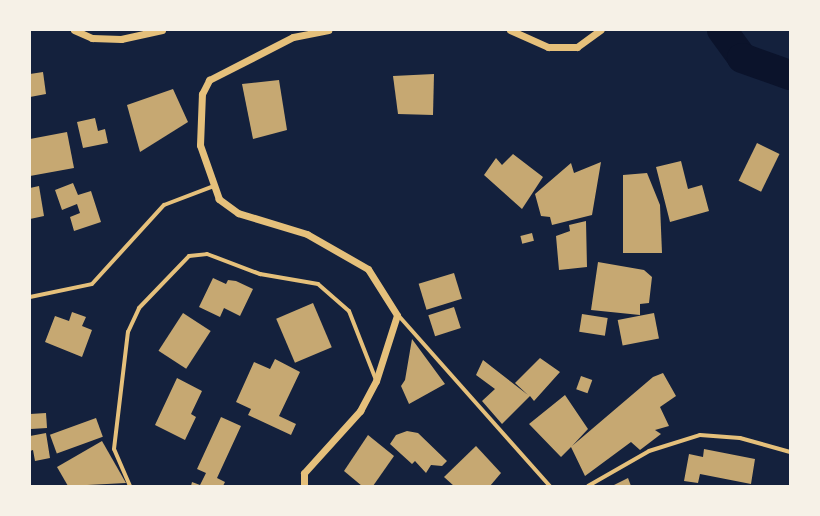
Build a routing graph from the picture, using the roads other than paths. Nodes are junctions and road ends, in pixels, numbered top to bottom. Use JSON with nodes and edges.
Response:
{"nodes":[{"id":1,"x":74,"y":30,"type":"edge"},
{"id":2,"x":162,"y":30,"type":"edge"},
{"id":3,"x":328,"y":30,"type":"edge"},
{"id":4,"x":510,"y":30,"type":"edge"},
{"id":5,"x":600,"y":30,"type":"edge"},
{"id":6,"x":214,"y":186,"type":"junction"},
{"id":7,"x":30,"y":297,"type":"edge"},
{"id":8,"x":397,"y":314,"type":"junction"},
{"id":9,"x":376,"y":381,"type":"junction"},
{"id":10,"x":790,"y":452,"type":"edge"},
{"id":11,"x":130,"y":486,"type":"edge"},
{"id":12,"x":304,"y":486,"type":"edge"},
{"id":13,"x":550,"y":486,"type":"edge"},
{"id":14,"x":588,"y":486,"type":"edge"}],
"edges":[{"from":1,"to":2,"type":"street"},
{"from":3,"to":6,"type":"street"},
{"from":4,"to":5,"type":"street"},
{"from":6,"to":7,"type":"street"},
{"from":6,"to":8,"type":"street"},
{"from":8,"to":9,"type":"street"},
{"from":8,"to":13,"type":"street"},
{"from":9,"to":11,"type":"street"},
{"from":9,"to":12,"type":"street"},
{"from":10,"to":14,"type":"street"}]}
